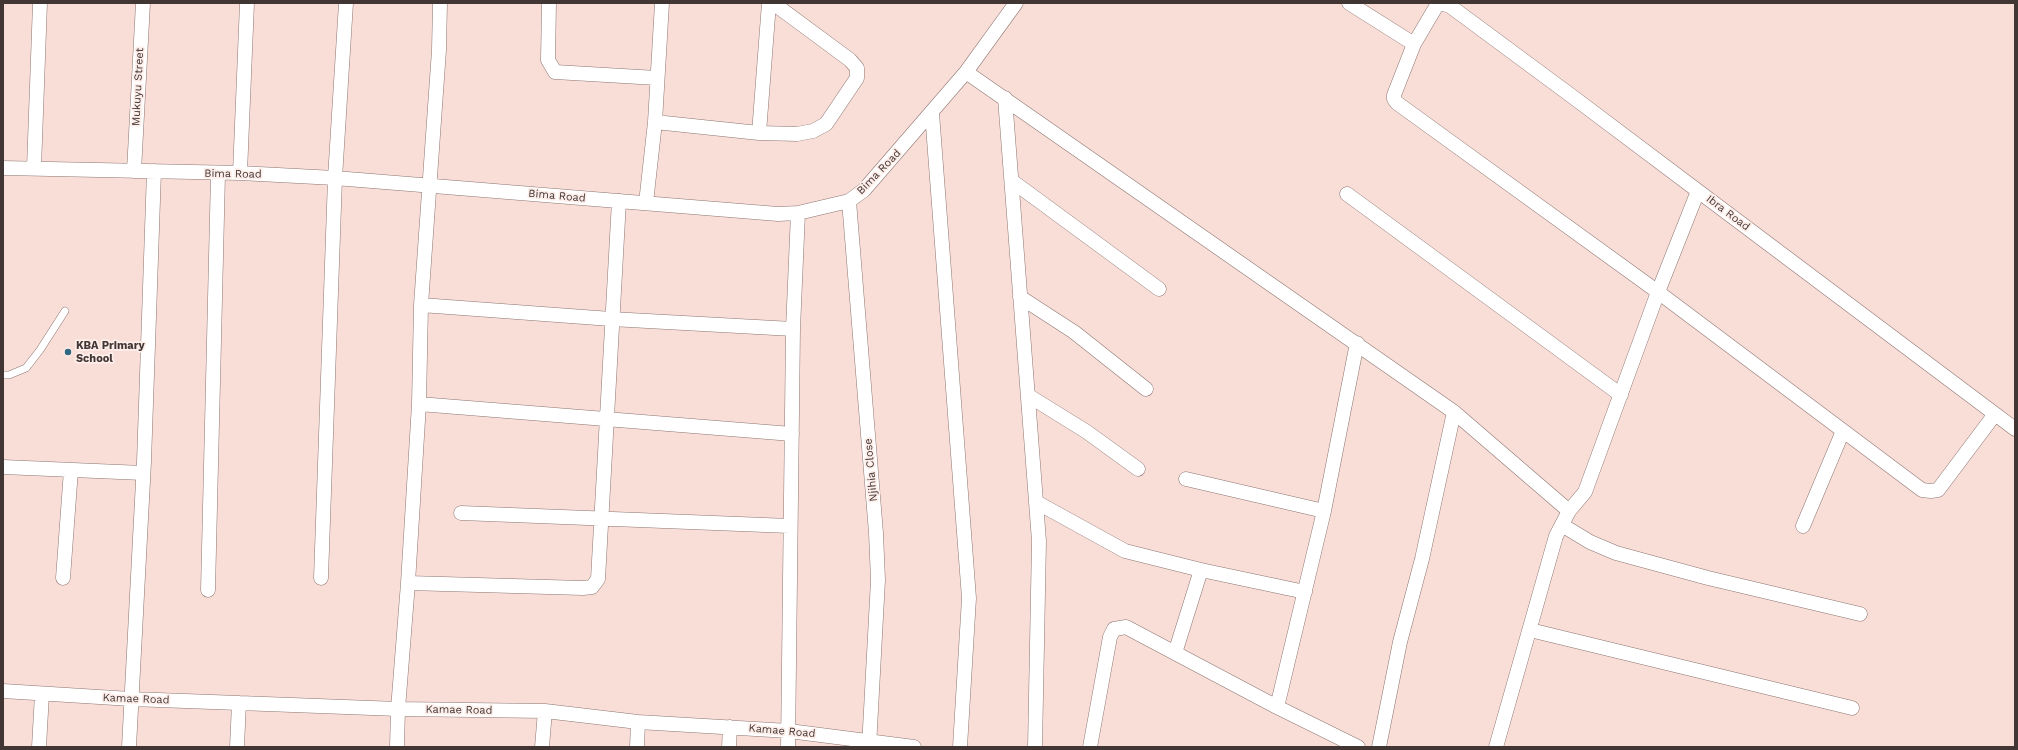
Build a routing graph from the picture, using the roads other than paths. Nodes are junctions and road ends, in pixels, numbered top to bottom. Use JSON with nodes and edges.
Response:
{"nodes":[{"id":1,"x":40,"y":3,"type":"edge"},
{"id":2,"x":143,"y":3,"type":"edge"},
{"id":3,"x":247,"y":3,"type":"edge"},
{"id":4,"x":346,"y":3,"type":"edge"},
{"id":5,"x":440,"y":3,"type":"edge"},
{"id":6,"x":549,"y":3,"type":"edge"},
{"id":7,"x":662,"y":3,"type":"edge"},
{"id":8,"x":769,"y":3,"type":"edge"},
{"id":9,"x":772,"y":3,"type":"edge"},
{"id":10,"x":1016,"y":3,"type":"edge"},
{"id":11,"x":1349,"y":3,"type":"edge"},
{"id":12,"x":1414,"y":44,"type":"junction"},
{"id":13,"x":966,"y":72,"type":"junction"},
{"id":14,"x":657,"y":78,"type":"junction"},
{"id":15,"x":1005,"y":98,"type":"junction"},
{"id":16,"x":932,"y":113,"type":"junction"},
{"id":17,"x":655,"y":122,"type":"junction"},
{"id":18,"x":759,"y":133,"type":"junction"},
{"id":19,"x":3,"y":168,"type":"edge"},
{"id":20,"x":34,"y":168,"type":"junction"},
{"id":21,"x":134,"y":171,"type":"junction"},
{"id":22,"x":154,"y":171,"type":"junction"},
{"id":23,"x":240,"y":173,"type":"junction"},
{"id":24,"x":218,"y":174,"type":"junction"},
{"id":25,"x":335,"y":178,"type":"junction"},
{"id":26,"x":1012,"y":181,"type":"junction"},
{"id":27,"x":429,"y":184,"type":"junction"},
{"id":28,"x":1698,"y":191,"type":"junction"},
{"id":29,"x":1347,"y":194,"type":"dead end"},
{"id":30,"x":619,"y":201,"type":"junction"},
{"id":31,"x":849,"y":201,"type":"junction"},
{"id":32,"x":646,"y":203,"type":"junction"},
{"id":33,"x":798,"y":213,"type":"junction"},
{"id":34,"x":1158,"y":289,"type":"dead end"},
{"id":35,"x":1658,"y":292,"type":"junction"},
{"id":36,"x":1020,"y":297,"type":"junction"},
{"id":37,"x":421,"y":305,"type":"junction"},
{"id":38,"x":65,"y":311,"type":"dead end"},
{"id":39,"x":611,"y":319,"type":"junction"},
{"id":40,"x":793,"y":329,"type":"junction"},
{"id":41,"x":1357,"y":343,"type":"junction"},
{"id":42,"x":3,"y":375,"type":"edge"},
{"id":43,"x":1146,"y":388,"type":"dead end"},
{"id":44,"x":1621,"y":394,"type":"junction"},
{"id":45,"x":1029,"y":396,"type":"junction"},
{"id":46,"x":419,"y":404,"type":"junction"},
{"id":47,"x":1454,"y":412,"type":"junction"},
{"id":48,"x":1995,"y":414,"type":"junction"},
{"id":49,"x":606,"y":419,"type":"junction"},
{"id":50,"x":2015,"y":429,"type":"edge"},
{"id":51,"x":1843,"y":431,"type":"junction"},
{"id":52,"x":792,"y":434,"type":"junction"},
{"id":53,"x":3,"y":467,"type":"edge"},
{"id":54,"x":1138,"y":469,"type":"dead end"},
{"id":55,"x":71,"y":470,"type":"junction"},
{"id":56,"x":143,"y":474,"type":"junction"},
{"id":57,"x":1186,"y":479,"type":"dead end"},
{"id":58,"x":1036,"y":502,"type":"junction"},
{"id":59,"x":1324,"y":511,"type":"junction"},
{"id":60,"x":1569,"y":511,"type":"junction"},
{"id":61,"x":461,"y":513,"type":"dead end"},
{"id":62,"x":600,"y":518,"type":"junction"},
{"id":63,"x":1562,"y":525,"type":"junction"},
{"id":64,"x":790,"y":526,"type":"junction"},
{"id":65,"x":1803,"y":526,"type":"dead end"},
{"id":66,"x":1201,"y":570,"type":"junction"},
{"id":67,"x":64,"y":578,"type":"dead end"},
{"id":68,"x":321,"y":578,"type":"dead end"},
{"id":69,"x":408,"y":583,"type":"junction"},
{"id":70,"x":208,"y":590,"type":"dead end"},
{"id":71,"x":1305,"y":592,"type":"junction"},
{"id":72,"x":1860,"y":614,"type":"dead end"},
{"id":73,"x":1530,"y":630,"type":"junction"},
{"id":74,"x":1175,"y":653,"type":"junction"},
{"id":75,"x":3,"y":691,"type":"edge"},
{"id":76,"x":42,"y":694,"type":"junction"},
{"id":77,"x":131,"y":699,"type":"junction"},
{"id":78,"x":239,"y":703,"type":"junction"},
{"id":79,"x":1277,"y":707,"type":"junction"},
{"id":80,"x":1852,"y":708,"type":"dead end"},
{"id":81,"x":398,"y":709,"type":"junction"},
{"id":82,"x":545,"y":711,"type":"junction"},
{"id":83,"x":638,"y":722,"type":"junction"},
{"id":84,"x":730,"y":727,"type":"junction"},
{"id":85,"x":789,"y":731,"type":"junction"},
{"id":86,"x":869,"y":744,"type":"edge"},
{"id":87,"x":40,"y":747,"type":"edge"},
{"id":88,"x":130,"y":747,"type":"edge"},
{"id":89,"x":237,"y":747,"type":"edge"},
{"id":90,"x":397,"y":747,"type":"edge"},
{"id":91,"x":542,"y":747,"type":"edge"},
{"id":92,"x":636,"y":747,"type":"edge"},
{"id":93,"x":729,"y":747,"type":"edge"},
{"id":94,"x":788,"y":747,"type":"edge"},
{"id":95,"x":914,"y":747,"type":"edge"},
{"id":96,"x":960,"y":747,"type":"edge"},
{"id":97,"x":1035,"y":747,"type":"edge"},
{"id":98,"x":1090,"y":747,"type":"edge"},
{"id":99,"x":1358,"y":747,"type":"edge"},
{"id":100,"x":1378,"y":747,"type":"edge"},
{"id":101,"x":1496,"y":747,"type":"edge"}],
"edges":[{"from":1,"to":20,"type":"street"},
{"from":2,"to":21,"type":"street","name":"Mukuyu Street"},
{"from":3,"to":23,"type":"street"},
{"from":4,"to":25,"type":"street"},
{"from":5,"to":27,"type":"street"},
{"from":6,"to":14,"type":"street"},
{"from":7,"to":14,"type":"street"},
{"from":8,"to":18,"type":"street"},
{"from":9,"to":18,"type":"street"},
{"from":10,"to":13,"type":"street","name":"Bima Road"},
{"from":11,"to":12,"type":"street"},
{"from":12,"to":28,"type":"street","name":"Ibra Road"},
{"from":12,"to":35,"type":"street"},
{"from":13,"to":15,"type":"street"},
{"from":13,"to":16,"type":"street","name":"Bima Road"},
{"from":14,"to":17,"type":"street"},
{"from":15,"to":26,"type":"street"},
{"from":15,"to":41,"type":"street"},
{"from":16,"to":31,"type":"street","name":"Bima Road"},
{"from":16,"to":96,"type":"street"},
{"from":17,"to":18,"type":"street"},
{"from":17,"to":32,"type":"street"},
{"from":19,"to":20,"type":"street","name":"Bima Road"},
{"from":20,"to":21,"type":"street","name":"Bima Road"},
{"from":21,"to":22,"type":"street","name":"Bima Road"},
{"from":22,"to":24,"type":"street","name":"Bima Road"},
{"from":22,"to":56,"type":"street"},
{"from":23,"to":24,"type":"street","name":"Bima Road"},
{"from":23,"to":25,"type":"street","name":"Bima Road"},
{"from":24,"to":70,"type":"street"},
{"from":25,"to":27,"type":"street","name":"Bima Road"},
{"from":25,"to":68,"type":"street"},
{"from":26,"to":34,"type":"street"},
{"from":26,"to":36,"type":"street"},
{"from":27,"to":30,"type":"street","name":"Bima Road"},
{"from":27,"to":37,"type":"street"},
{"from":28,"to":35,"type":"street"},
{"from":28,"to":48,"type":"street","name":"Ibra Road"},
{"from":29,"to":44,"type":"street"},
{"from":30,"to":32,"type":"street","name":"Bima Road"},
{"from":30,"to":39,"type":"street"},
{"from":31,"to":33,"type":"street","name":"Bima Road"},
{"from":31,"to":86,"type":"street","name":"Njihia Close"},
{"from":32,"to":33,"type":"street","name":"Bima Road"},
{"from":33,"to":40,"type":"street"},
{"from":35,"to":44,"type":"street"},
{"from":35,"to":51,"type":"street"},
{"from":36,"to":43,"type":"street"},
{"from":36,"to":45,"type":"street"},
{"from":37,"to":39,"type":"street"},
{"from":37,"to":46,"type":"street"},
{"from":38,"to":42,"type":"lane"},
{"from":39,"to":40,"type":"street"},
{"from":39,"to":49,"type":"street"},
{"from":40,"to":52,"type":"street"},
{"from":41,"to":47,"type":"street"},
{"from":41,"to":59,"type":"street"},
{"from":44,"to":60,"type":"street"},
{"from":45,"to":54,"type":"street"},
{"from":45,"to":58,"type":"street"},
{"from":46,"to":49,"type":"street"},
{"from":46,"to":69,"type":"street"},
{"from":47,"to":60,"type":"street"},
{"from":47,"to":100,"type":"street"},
{"from":48,"to":50,"type":"street","name":"Ibra Road"},
{"from":48,"to":51,"type":"street"},
{"from":49,"to":52,"type":"street"},
{"from":49,"to":62,"type":"street"},
{"from":51,"to":65,"type":"street"},
{"from":52,"to":64,"type":"street"},
{"from":53,"to":55,"type":"street"},
{"from":55,"to":56,"type":"street"},
{"from":55,"to":67,"type":"street"},
{"from":56,"to":77,"type":"street"},
{"from":57,"to":59,"type":"street"},
{"from":58,"to":66,"type":"street"},
{"from":58,"to":97,"type":"street"},
{"from":59,"to":71,"type":"street"},
{"from":60,"to":63,"type":"street"},
{"from":61,"to":62,"type":"street"},
{"from":62,"to":64,"type":"street"},
{"from":62,"to":69,"type":"street"},
{"from":63,"to":72,"type":"street"},
{"from":63,"to":73,"type":"street"},
{"from":64,"to":85,"type":"street"},
{"from":66,"to":71,"type":"street"},
{"from":66,"to":74,"type":"street"},
{"from":69,"to":81,"type":"street"},
{"from":71,"to":79,"type":"street"},
{"from":73,"to":80,"type":"street"},
{"from":73,"to":101,"type":"street"},
{"from":74,"to":79,"type":"street"},
{"from":74,"to":98,"type":"street"},
{"from":75,"to":76,"type":"street","name":"Kamae Road"},
{"from":76,"to":77,"type":"street","name":"Kamae Road"},
{"from":76,"to":87,"type":"street"},
{"from":77,"to":78,"type":"street","name":"Kamae Road"},
{"from":77,"to":88,"type":"street"},
{"from":78,"to":81,"type":"street","name":"Kamae Road"},
{"from":78,"to":89,"type":"street"},
{"from":79,"to":99,"type":"street"},
{"from":81,"to":82,"type":"street","name":"Kamae Road"},
{"from":81,"to":90,"type":"street"},
{"from":82,"to":83,"type":"street","name":"Kamae Road"},
{"from":82,"to":91,"type":"street"},
{"from":83,"to":84,"type":"street","name":"Kamae Road"},
{"from":83,"to":92,"type":"street"},
{"from":84,"to":85,"type":"street","name":"Kamae Road"},
{"from":84,"to":93,"type":"street"},
{"from":85,"to":86,"type":"street","name":"Kamae Road"},
{"from":85,"to":94,"type":"street"},
{"from":86,"to":95,"type":"street","name":"Kamae Road"}]}
